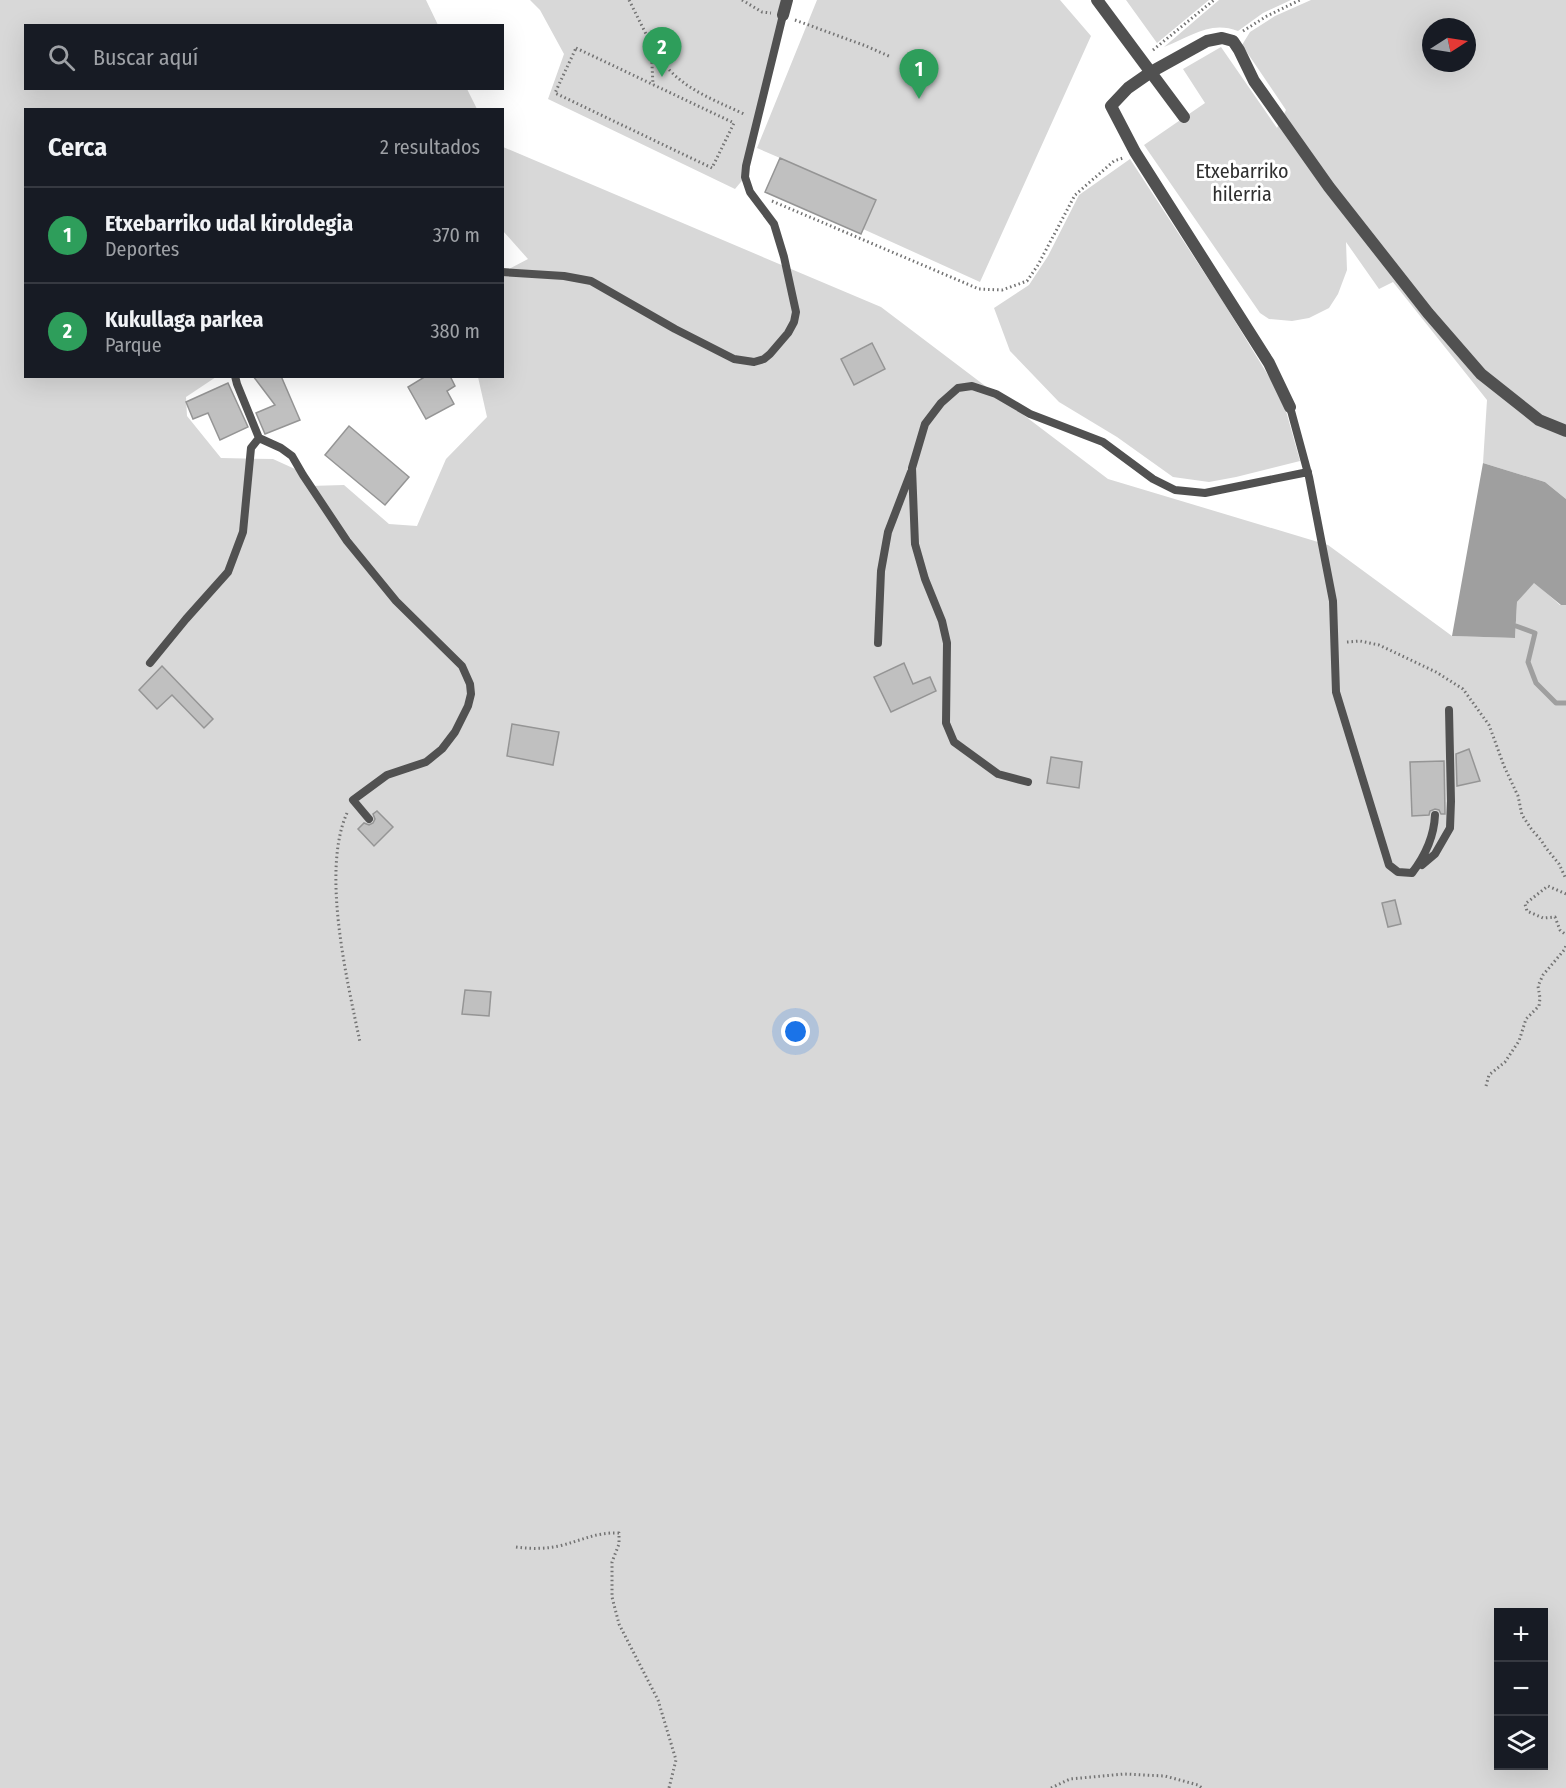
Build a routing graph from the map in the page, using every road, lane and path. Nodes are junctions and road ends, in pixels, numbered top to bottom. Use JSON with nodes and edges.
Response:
{"nodes":[{"id":1,"x":629,"y":0,"type":"edge"},
{"id":2,"x":742,"y":0,"type":"edge"},
{"id":3,"x":787,"y":0,"type":"edge"},
{"id":4,"x":1098,"y":0,"type":"edge"},
{"id":5,"x":1214,"y":0,"type":"edge"},
{"id":6,"x":1300,"y":0,"type":"edge"},
{"id":7,"x":783,"y":15,"type":"junction"},
{"id":8,"x":1233,"y":41,"type":"junction"},
{"id":9,"x":651,"y":44,"type":"junction"},
{"id":10,"x":891,"y":57,"type":"dead end"},
{"id":11,"x":1141,"y":58,"type":"junction"},
{"id":12,"x":1151,"y":72,"type":"junction"},
{"id":13,"x":653,"y":85,"type":"junction"},
{"id":14,"x":1184,"y":117,"type":"dead end"},
{"id":15,"x":758,"y":121,"type":"junction"},
{"id":16,"x":1135,"y":152,"type":"junction"},
{"id":17,"x":750,"y":192,"type":"junction"},
{"id":18,"x":504,"y":272,"type":"edge"},
{"id":19,"x":236,"y":378,"type":"edge"},
{"id":20,"x":1290,"y":407,"type":"joint"},
{"id":21,"x":1566,"y":431,"type":"edge"},
{"id":22,"x":259,"y":438,"type":"junction"},
{"id":23,"x":912,"y":468,"type":"junction"},
{"id":24,"x":1308,"y":472,"type":"junction"},
{"id":25,"x":1360,"y":641,"type":"dead end"},
{"id":26,"x":878,"y":644,"type":"dead end"},
{"id":27,"x":150,"y":663,"type":"dead end"},
{"id":28,"x":1449,"y":710,"type":"dead end"},
{"id":29,"x":1028,"y":782,"type":"dead end"},
{"id":30,"x":353,"y":800,"type":"junction"},
{"id":31,"x":1435,"y":815,"type":"dead end"},
{"id":32,"x":369,"y":819,"type":"dead end"},
{"id":33,"x":1412,"y":873,"type":"junction"},
{"id":34,"x":1566,"y":879,"type":"edge"},
{"id":35,"x":1566,"y":894,"type":"edge"},
{"id":36,"x":1566,"y":935,"type":"edge"},
{"id":37,"x":1566,"y":945,"type":"edge"},
{"id":38,"x":360,"y":1042,"type":"dead end"},
{"id":39,"x":1486,"y":1086,"type":"dead end"},
{"id":40,"x":516,"y":1547,"type":"dead end"},
{"id":41,"x":669,"y":1788,"type":"edge"},
{"id":42,"x":1051,"y":1788,"type":"edge"},
{"id":43,"x":1202,"y":1788,"type":"edge"}],
"edges":[{"from":1,"to":9,"type":"path"},
{"from":2,"to":7,"type":"path"},
{"from":3,"to":7,"type":"street"},
{"from":4,"to":11,"type":"street"},
{"from":5,"to":11,"type":"path"},
{"from":6,"to":8,"type":"path"},
{"from":7,"to":10,"type":"path"},
{"from":7,"to":15,"type":"lane"},
{"from":8,"to":12,"type":"street"},
{"from":8,"to":21,"type":"street"},
{"from":9,"to":13,"type":"path"},
{"from":9,"to":15,"type":"path"},
{"from":11,"to":12,"type":"street"},
{"from":12,"to":14,"type":"street"},
{"from":12,"to":16,"type":"street"},
{"from":13,"to":13,"type":"path"},
{"from":15,"to":17,"type":"lane"},
{"from":16,"to":17,"type":"path"},
{"from":16,"to":20,"type":"street"},
{"from":17,"to":18,"type":"lane"},
{"from":19,"to":22,"type":"lane"},
{"from":20,"to":24,"type":"lane"},
{"from":22,"to":27,"type":"lane"},
{"from":22,"to":30,"type":"lane"},
{"from":23,"to":24,"type":"lane"},
{"from":23,"to":26,"type":"lane"},
{"from":23,"to":29,"type":"lane"},
{"from":24,"to":33,"type":"lane"},
{"from":25,"to":34,"type":"path"},
{"from":28,"to":33,"type":"lane"},
{"from":30,"to":32,"type":"lane"},
{"from":30,"to":38,"type":"path"},
{"from":31,"to":33,"type":"lane"},
{"from":35,"to":36,"type":"path"},
{"from":37,"to":39,"type":"path"},
{"from":40,"to":41,"type":"path"},
{"from":42,"to":43,"type":"path"}]}
